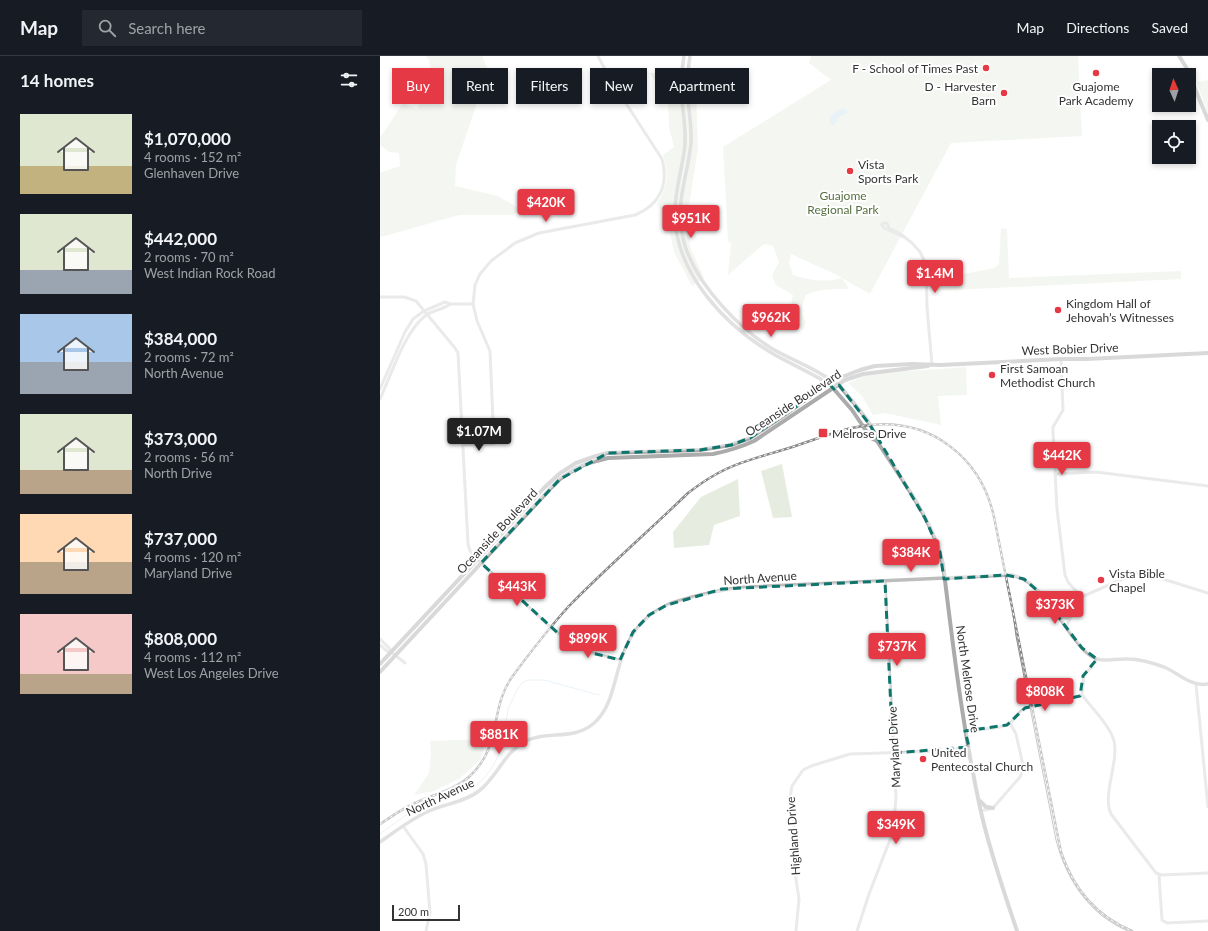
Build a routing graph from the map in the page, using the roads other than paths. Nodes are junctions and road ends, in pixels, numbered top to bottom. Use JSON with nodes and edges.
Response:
{"nodes":[{"id":1,"x":598,"y":56,"type":"edge"},
{"id":2,"x":684,"y":56,"type":"edge"},
{"id":3,"x":690,"y":56,"type":"edge"},
{"id":4,"x":1179,"y":56,"type":"edge"},
{"id":5,"x":1208,"y":120,"type":"edge"},
{"id":6,"x":906,"y":238,"type":"junction"},
{"id":7,"x":380,"y":297,"type":"edge"},
{"id":8,"x":472,"y":304,"type":"junction"},
{"id":9,"x":426,"y":312,"type":"junction"},
{"id":10,"x":1208,"y":353,"type":"edge"},
{"id":11,"x":1061,"y":359,"type":"junction"},
{"id":12,"x":932,"y":365,"type":"junction"},
{"id":13,"x":830,"y":383,"type":"junction"},
{"id":14,"x":839,"y":385,"type":"junction"},
{"id":15,"x":380,"y":389,"type":"edge"},
{"id":16,"x":834,"y":389,"type":"junction"},
{"id":17,"x":380,"y":399,"type":"edge"},
{"id":18,"x":790,"y":412,"type":"junction"},
{"id":19,"x":773,"y":428,"type":"junction"},
{"id":20,"x":877,"y":441,"type":"junction"},
{"id":21,"x":463,"y":445,"type":"junction"},
{"id":22,"x":608,"y":453,"type":"junction"},
{"id":23,"x":592,"y":462,"type":"junction"},
{"id":24,"x":1055,"y":474,"type":"junction"},
{"id":25,"x":1208,"y":486,"type":"edge"},
{"id":26,"x":479,"y":561,"type":"junction"},
{"id":27,"x":944,"y":578,"type":"junction"},
{"id":28,"x":885,"y":581,"type":"junction"},
{"id":29,"x":1208,"y":593,"type":"edge"},
{"id":30,"x":1081,"y":597,"type":"junction"},
{"id":31,"x":1073,"y":614,"type":"junction"},
{"id":32,"x":1058,"y":616,"type":"junction"},
{"id":33,"x":1066,"y":627,"type":"junction"},
{"id":34,"x":380,"y":639,"type":"edge"},
{"id":35,"x":380,"y":644,"type":"edge"},
{"id":36,"x":391,"y":652,"type":"junction"},
{"id":37,"x":395,"y":656,"type":"junction"},
{"id":38,"x":1097,"y":659,"type":"junction"},
{"id":39,"x":620,"y":660,"type":"junction"},
{"id":40,"x":380,"y":664,"type":"edge"},
{"id":41,"x":405,"y":664,"type":"dead end"},
{"id":42,"x":380,"y":672,"type":"edge"},
{"id":43,"x":1196,"y":684,"type":"junction"},
{"id":44,"x":1208,"y":684,"type":"edge"},
{"id":45,"x":1082,"y":695,"type":"junction"},
{"id":46,"x":1010,"y":723,"type":"junction"},
{"id":47,"x":965,"y":731,"type":"junction"},
{"id":48,"x":969,"y":747,"type":"junction"},
{"id":49,"x":893,"y":753,"type":"junction"},
{"id":50,"x":979,"y":798,"type":"junction"},
{"id":51,"x":1208,"y":807,"type":"edge"},
{"id":52,"x":993,"y":808,"type":"junction"},
{"id":53,"x":981,"y":811,"type":"junction"},
{"id":54,"x":403,"y":826,"type":"junction"},
{"id":55,"x":380,"y":842,"type":"edge"},
{"id":56,"x":1208,"y":873,"type":"edge"},
{"id":57,"x":1159,"y":875,"type":"junction"},
{"id":58,"x":1208,"y":921,"type":"edge"},
{"id":59,"x":426,"y":931,"type":"edge"},
{"id":60,"x":796,"y":931,"type":"edge"},
{"id":61,"x":857,"y":931,"type":"edge"},
{"id":62,"x":1017,"y":931,"type":"edge"}],
"edges":[{"from":1,"to":8,"type":"street"},
{"from":2,"to":13,"type":"main road"},
{"from":3,"to":13,"type":"main road"},
{"from":4,"to":5,"type":"main road"},
{"from":6,"to":6,"type":"street"},
{"from":6,"to":12,"type":"street"},
{"from":7,"to":9,"type":"street"},
{"from":8,"to":9,"type":"street"},
{"from":8,"to":21,"type":"street"},
{"from":9,"to":15,"type":"street"},
{"from":9,"to":17,"type":"street"},
{"from":9,"to":21,"type":"street"},
{"from":10,"to":11,"type":"main road","name":"West Bobier Drive"},
{"from":11,"to":12,"type":"main road","name":"West Bobier Drive"},
{"from":11,"to":24,"type":"street"},
{"from":12,"to":13,"type":"main road","name":"Oceanside Boulevard"},
{"from":12,"to":14,"type":"main road","name":"Oceanside Boulevard"},
{"from":13,"to":14,"type":"main road"},
{"from":13,"to":16,"type":"main road"},
{"from":13,"to":18,"type":"main road","name":"Oceanside Boulevard"},
{"from":14,"to":16,"type":"main road","name":"Oceanside Boulevard"},
{"from":14,"to":20,"type":"main road","name":"North Melrose Drive"},
{"from":16,"to":19,"type":"main road","name":"Oceanside Boulevard"},
{"from":16,"to":20,"type":"main road","name":"North Melrose Drive"},
{"from":18,"to":19,"type":"main road"},
{"from":18,"to":22,"type":"main road","name":"Oceanside Boulevard"},
{"from":19,"to":23,"type":"main road","name":"Oceanside Boulevard"},
{"from":20,"to":27,"type":"main road","name":"North Melrose Drive"},
{"from":21,"to":26,"type":"street"},
{"from":22,"to":23,"type":"main road"},
{"from":22,"to":26,"type":"main road","name":"Oceanside Boulevard"},
{"from":23,"to":26,"type":"main road","name":"Oceanside Boulevard"},
{"from":24,"to":25,"type":"street"},
{"from":24,"to":30,"type":"street"},
{"from":26,"to":36,"type":"main road","name":"Oceanside Boulevard"},
{"from":26,"to":37,"type":"main road","name":"Oceanside Boulevard"},
{"from":26,"to":39,"type":"street"},
{"from":27,"to":28,"type":"main road","name":"North Avenue"},
{"from":27,"to":32,"type":"main road","name":"North Avenue"},
{"from":27,"to":47,"type":"main road","name":"North Melrose Drive"},
{"from":28,"to":39,"type":"main road","name":"North Avenue"},
{"from":28,"to":49,"type":"street","name":"Maryland Drive"},
{"from":29,"to":30,"type":"street"},
{"from":30,"to":31,"type":"street"},
{"from":31,"to":32,"type":"main road"},
{"from":31,"to":33,"type":"street"},
{"from":32,"to":33,"type":"main road","name":"North Avenue"},
{"from":33,"to":38,"type":"main road","name":"North Avenue"},
{"from":34,"to":36,"type":"street"},
{"from":35,"to":36,"type":"street"},
{"from":36,"to":37,"type":"street"},
{"from":36,"to":40,"type":"main road","name":"Oceanside Boulevard"},
{"from":37,"to":41,"type":"street"},
{"from":37,"to":42,"type":"main road","name":"Oceanside Boulevard"},
{"from":38,"to":43,"type":"main road"},
{"from":38,"to":45,"type":"street"},
{"from":39,"to":54,"type":"main road","name":"North Avenue"},
{"from":43,"to":44,"type":"main road"},
{"from":43,"to":51,"type":"street"},
{"from":45,"to":46,"type":"street"},
{"from":45,"to":57,"type":"street"},
{"from":46,"to":47,"type":"street"},
{"from":46,"to":52,"type":"street"},
{"from":47,"to":48,"type":"main road","name":"North Melrose Drive"},
{"from":48,"to":49,"type":"street","name":"Highland Drive"},
{"from":48,"to":50,"type":"main road","name":"North Melrose Drive"},
{"from":49,"to":60,"type":"street","name":"Highland Drive"},
{"from":49,"to":61,"type":"street","name":"Maryland Drive"},
{"from":50,"to":52,"type":"main road"},
{"from":50,"to":53,"type":"main road","name":"North Melrose Drive"},
{"from":52,"to":53,"type":"street"},
{"from":53,"to":62,"type":"main road","name":"North Melrose Drive"},
{"from":54,"to":55,"type":"main road","name":"North Avenue"},
{"from":54,"to":59,"type":"street"},
{"from":56,"to":57,"type":"street"},
{"from":57,"to":58,"type":"street"}]}
